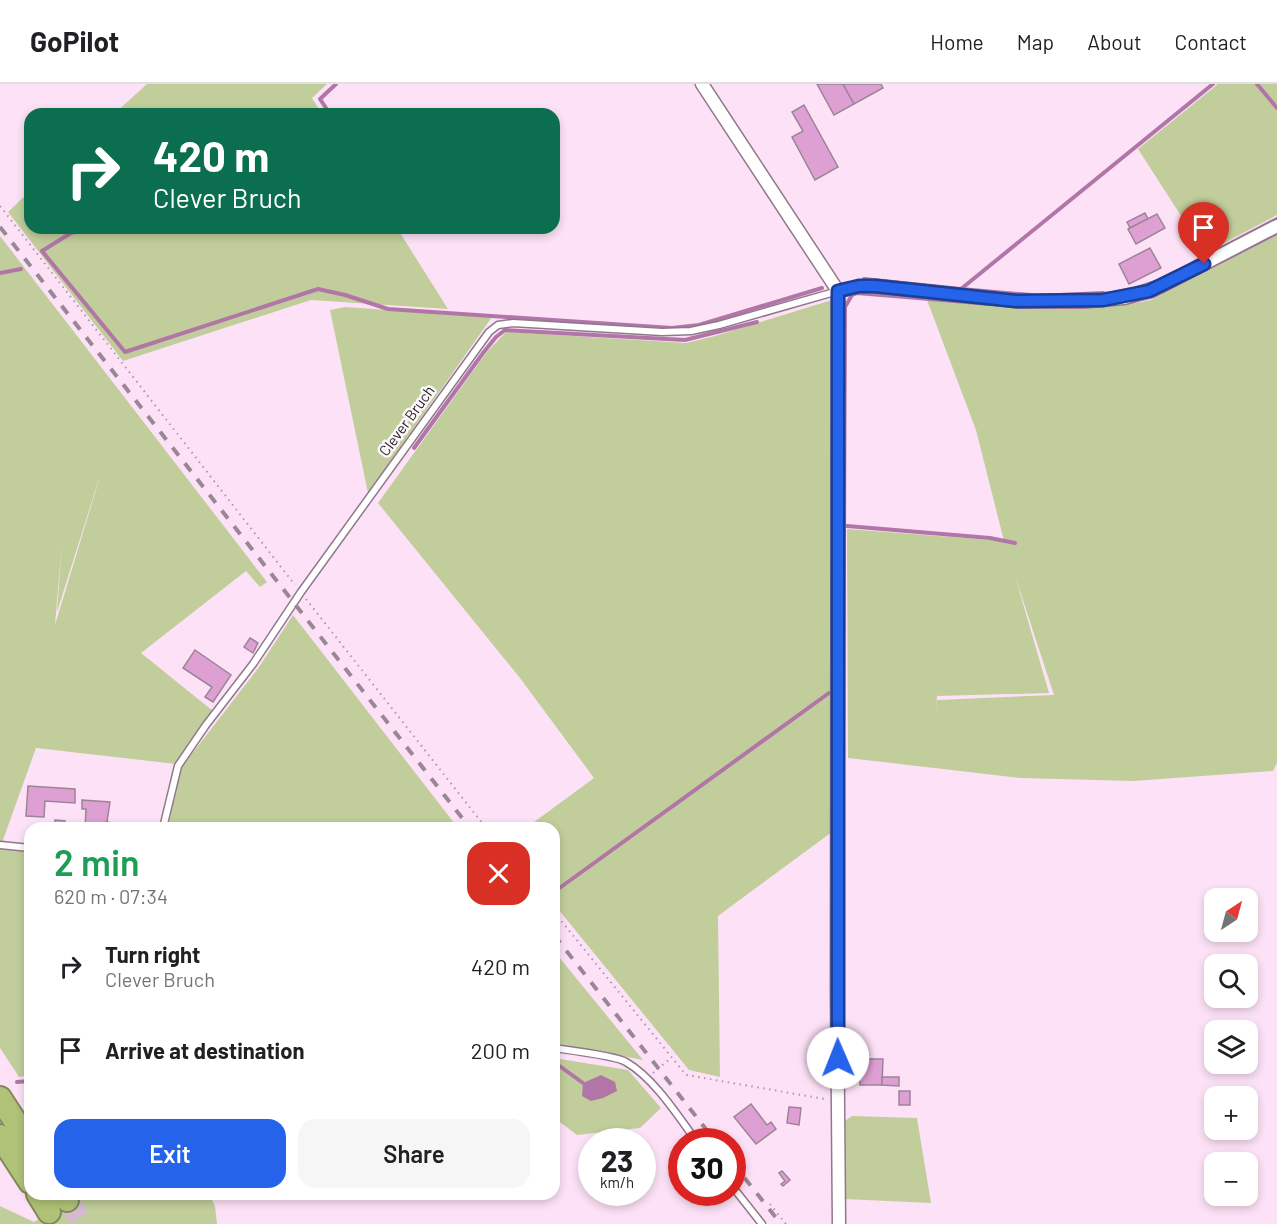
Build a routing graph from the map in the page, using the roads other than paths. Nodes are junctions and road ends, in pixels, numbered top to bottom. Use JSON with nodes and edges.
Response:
{"nodes":[{"id":1,"x":702,"y":84,"type":"edge"},
{"id":2,"x":1277,"y":226,"type":"edge"},
{"id":3,"x":838,"y":291,"type":"junction"},
{"id":4,"x":164,"y":822,"type":"edge"},
{"id":5,"x":0,"y":845,"type":"edge"},
{"id":6,"x":24,"y":847,"type":"edge"},
{"id":7,"x":560,"y":1049,"type":"edge"},
{"id":8,"x":0,"y":1098,"type":"edge"},
{"id":9,"x":686,"y":1128,"type":"edge"},
{"id":10,"x":24,"y":1135,"type":"edge"},
{"id":11,"x":0,"y":1136,"type":"edge"},
{"id":12,"x":24,"y":1173,"type":"edge"},
{"id":13,"x":746,"y":1204,"type":"edge"},
{"id":14,"x":762,"y":1224,"type":"edge"},
{"id":15,"x":839,"y":1224,"type":"edge"}],
"edges":[{"from":1,"to":3,"type":"street"},
{"from":2,"to":3,"type":"street","name":"Clever Bruch"},
{"from":3,"to":4,"type":"lane","name":"Clever Bruch"},
{"from":3,"to":15,"type":"street"},
{"from":5,"to":6,"type":"lane"},
{"from":7,"to":9,"type":"lane"},
{"from":8,"to":10,"type":"highway"},
{"from":11,"to":12,"type":"highway"},
{"from":13,"to":14,"type":"lane"}]}
